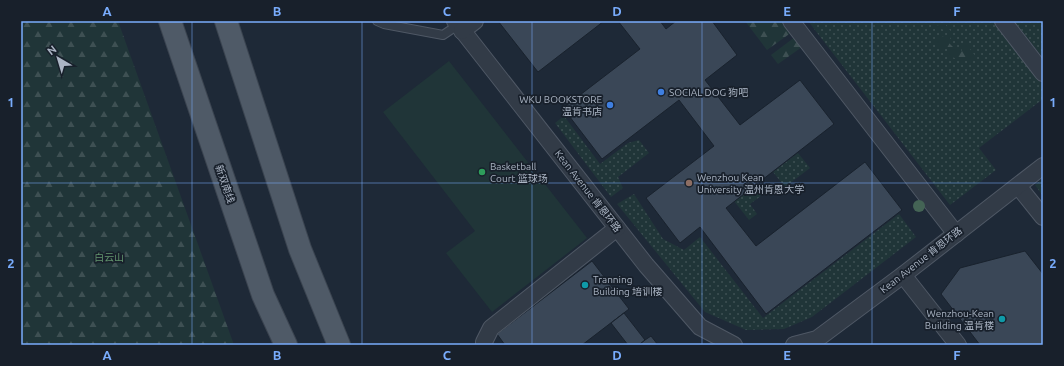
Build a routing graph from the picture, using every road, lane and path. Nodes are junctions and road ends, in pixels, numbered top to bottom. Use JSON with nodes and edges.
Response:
{"nodes":[{"id":1,"x":170,"y":21,"type":"edge"},
{"id":2,"x":226,"y":21,"type":"edge"},
{"id":3,"x":377,"y":21,"type":"edge"},
{"id":4,"x":790,"y":21,"type":"edge"},
{"id":5,"x":1003,"y":21,"type":"edge"},
{"id":6,"x":462,"y":25,"type":"edge"},
{"id":7,"x":1043,"y":73,"type":"edge"},
{"id":8,"x":1043,"y":166,"type":"edge"},
{"id":9,"x":1018,"y":186,"type":"junction"},
{"id":10,"x":1043,"y":217,"type":"edge"},
{"id":11,"x":617,"y":228,"type":"junction"},
{"id":12,"x":956,"y":234,"type":"junction"},
{"id":13,"x":903,"y":275,"type":"junction"},
{"id":14,"x":286,"y":345,"type":"edge"},
{"id":15,"x":339,"y":345,"type":"edge"},
{"id":16,"x":484,"y":345,"type":"edge"},
{"id":17,"x":734,"y":345,"type":"edge"},
{"id":18,"x":794,"y":345,"type":"edge"},
{"id":19,"x":958,"y":345,"type":"edge"}],
"edges":[{"from":1,"to":14,"type":"main road","name":"新双南线"},
{"from":2,"to":15,"type":"main road"},
{"from":3,"to":6,"type":"lane"},
{"from":4,"to":12,"type":"street"},
{"from":5,"to":7,"type":"street"},
{"from":6,"to":11,"type":"street","name":"Kean Avenue 肯恩环路"},
{"from":8,"to":9,"type":"street","name":"Kean Avenue 肯恩环路"},
{"from":9,"to":10,"type":"street"},
{"from":9,"to":12,"type":"street","name":"Kean Avenue 肯恩环路"},
{"from":11,"to":16,"type":"street"},
{"from":11,"to":17,"type":"street","name":"Kean Avenue 肯恩环路"},
{"from":12,"to":13,"type":"street","name":"Kean Avenue 肯恩环路"},
{"from":13,"to":18,"type":"street","name":"Kean Avenue 肯恩环路"},
{"from":13,"to":19,"type":"street"}]}
